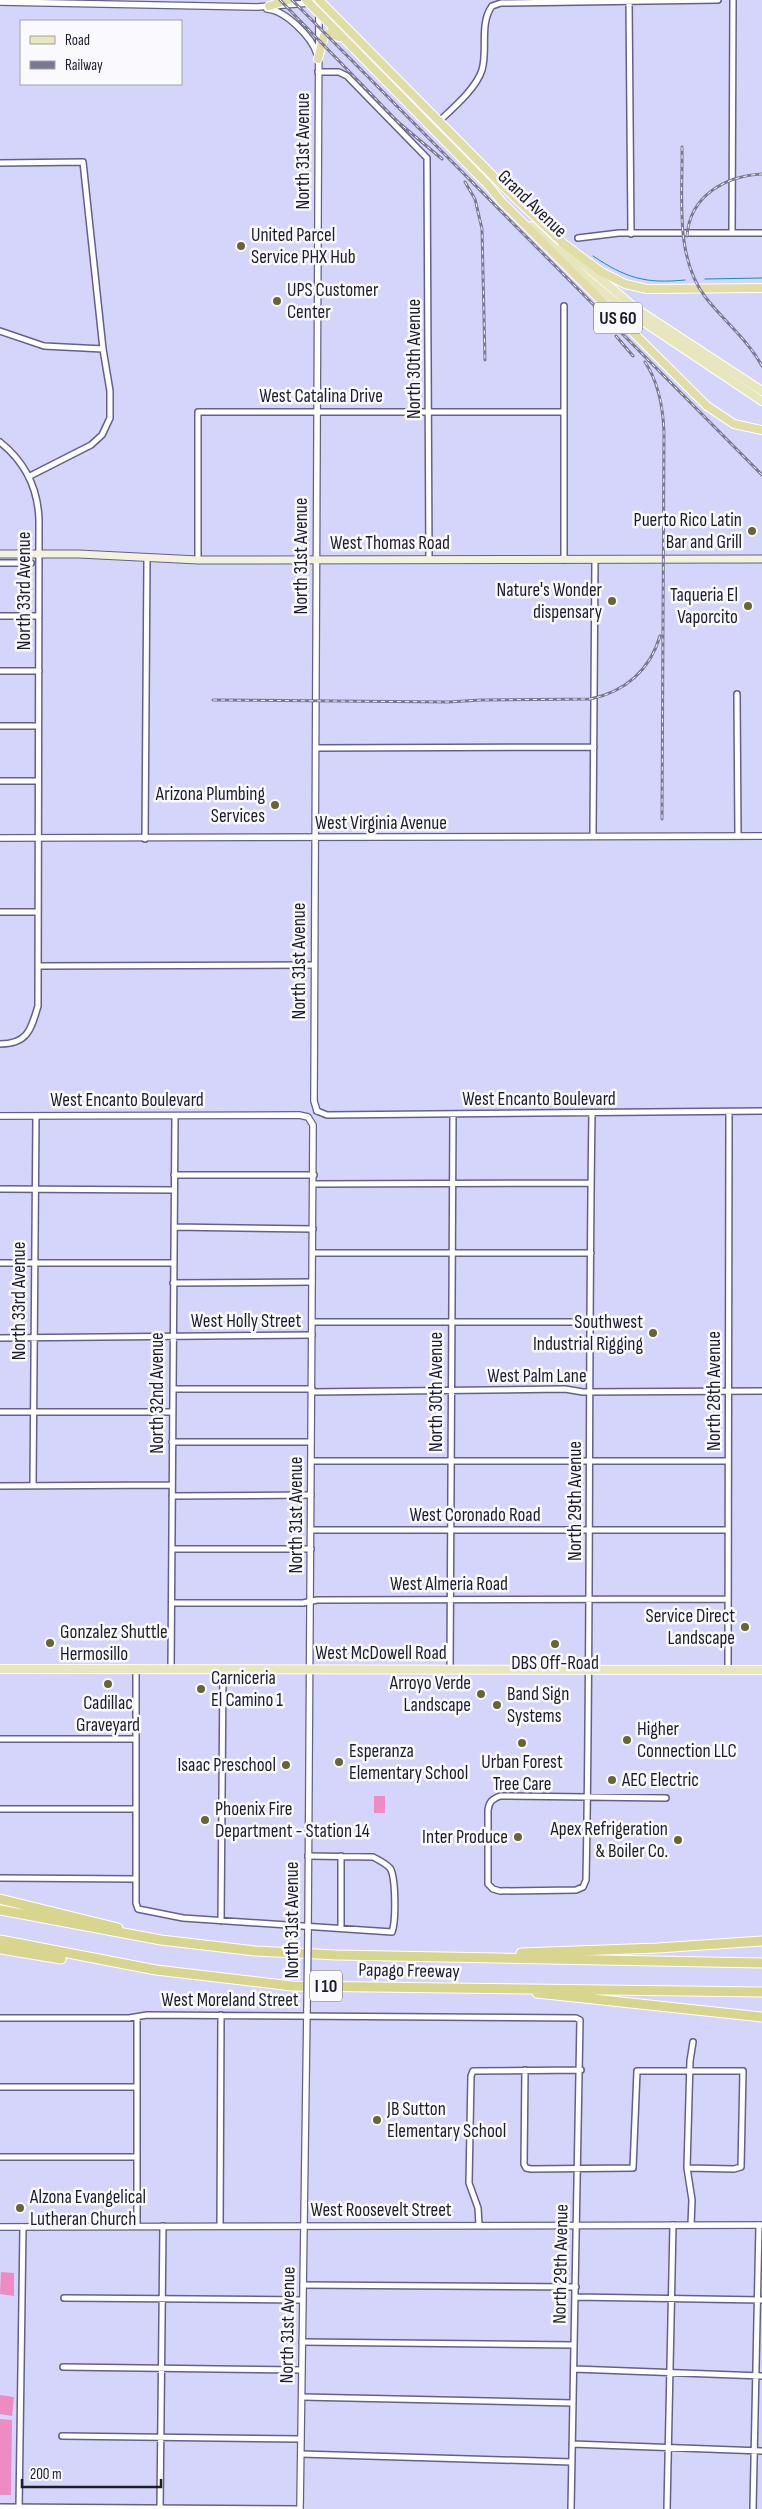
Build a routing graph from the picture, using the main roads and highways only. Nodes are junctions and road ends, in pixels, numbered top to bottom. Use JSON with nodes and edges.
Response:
{"nodes":[{"id":1,"x":289,"y":0,"type":"edge"},
{"id":2,"x":318,"y":0,"type":"edge"},
{"id":3,"x":307,"y":2,"type":"edge"},
{"id":4,"x":269,"y":6,"type":"road end"},
{"id":5,"x":346,"y":42,"type":"junction"},
{"id":6,"x":318,"y":59,"type":"road end"},
{"id":7,"x":488,"y":185,"type":"junction"},
{"id":8,"x":513,"y":196,"type":"junction"},
{"id":9,"x":762,"y":288,"type":"edge"},
{"id":10,"x":762,"y":392,"type":"edge"},
{"id":11,"x":762,"y":401,"type":"edge"},
{"id":12,"x":762,"y":430,"type":"edge"},
{"id":13,"x":0,"y":554,"type":"edge"},
{"id":14,"x":762,"y":559,"type":"edge"},
{"id":15,"x":0,"y":1670,"type":"edge"},
{"id":16,"x":762,"y":1670,"type":"edge"},
{"id":17,"x":0,"y":1899,"type":"edge"},
{"id":18,"x":0,"y":1910,"type":"edge"},
{"id":19,"x":0,"y":1940,"type":"edge"},
{"id":20,"x":162,"y":1940,"type":"junction"},
{"id":21,"x":762,"y":1941,"type":"edge"},
{"id":22,"x":0,"y":1949,"type":"edge"},
{"id":23,"x":466,"y":1958,"type":"junction"},
{"id":24,"x":762,"y":1963,"type":"edge"},
{"id":25,"x":156,"y":1970,"type":"junction"},
{"id":26,"x":497,"y":1989,"type":"junction"},
{"id":27,"x":762,"y":1992,"type":"edge"},
{"id":28,"x":762,"y":2018,"type":"edge"}],
"edges":[{"from":1,"to":4,"type":"highway"},
{"from":2,"to":8,"type":"highway","name":"Grand Avenue","number":"US 60"},
{"from":3,"to":5,"type":"highway","name":"Grand Avenue","number":"US 60"},
{"from":5,"to":6,"type":"highway"},
{"from":5,"to":7,"type":"highway","name":"Grand Avenue","number":"US 60"},
{"from":7,"to":11,"type":"main road","name":"Grand Avenue"},
{"from":7,"to":12,"type":"highway","number":"US 60"},
{"from":8,"to":9,"type":"highway","number":"US 60"},
{"from":8,"to":10,"type":"main road","name":"Grand Avenue"},
{"from":13,"to":14,"type":"main road","name":"West Thomas Road"},
{"from":15,"to":16,"type":"main road","name":"West McDowell Road"},
{"from":17,"to":20,"type":"highway"},
{"from":18,"to":20,"type":"highway","name":"Papago Freeway","number":"I 10"},
{"from":19,"to":25,"type":"highway","name":"Papago Freeway","number":"I 10"},
{"from":20,"to":23,"type":"highway","name":"Papago Freeway","number":"I 10"},
{"from":21,"to":23,"type":"highway"},
{"from":22,"to":25,"type":"highway"},
{"from":23,"to":24,"type":"highway","name":"Papago Freeway","number":"I 10"},
{"from":25,"to":26,"type":"highway","name":"Papago Freeway","number":"I 10"},
{"from":26,"to":27,"type":"highway","name":"Papago Freeway","number":"I 10"},
{"from":26,"to":28,"type":"highway"}]}
